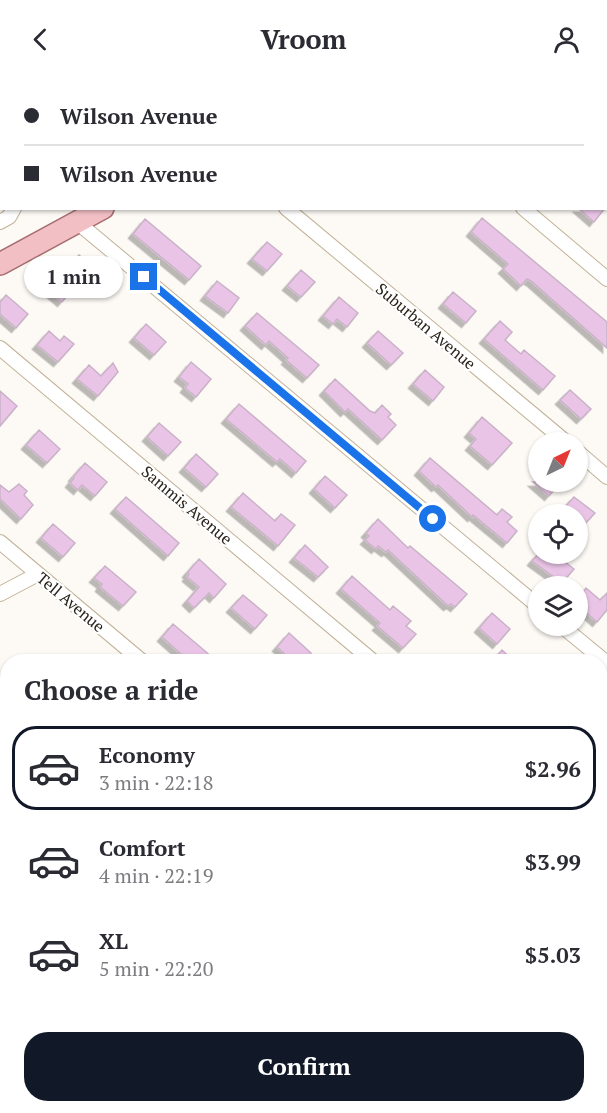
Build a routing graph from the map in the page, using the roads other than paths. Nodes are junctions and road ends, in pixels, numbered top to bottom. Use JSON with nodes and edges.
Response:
{"nodes":[{"id":1,"x":13,"y":210,"type":"edge"},
{"id":2,"x":99,"y":210,"type":"edge"},
{"id":3,"x":288,"y":210,"type":"edge"},
{"id":4,"x":533,"y":212,"type":"edge"},
{"id":5,"x":0,"y":222,"type":"edge"},
{"id":6,"x":77,"y":222,"type":"junction"},
{"id":7,"x":0,"y":264,"type":"edge"},
{"id":8,"x":607,"y":279,"type":"edge"},
{"id":9,"x":0,"y":348,"type":"edge"},
{"id":10,"x":554,"y":432,"type":"edge"},
{"id":11,"x":588,"y":461,"type":"edge"},
{"id":12,"x":607,"y":477,"type":"edge"},
{"id":13,"x":0,"y":542,"type":"edge"},
{"id":14,"x":38,"y":574,"type":"junction"},
{"id":15,"x":0,"y":594,"type":"edge"},
{"id":16,"x":528,"y":598,"type":"edge"},
{"id":17,"x":574,"y":636,"type":"edge"},
{"id":18,"x":133,"y":654,"type":"edge"},
{"id":19,"x":364,"y":654,"type":"edge"},
{"id":20,"x":596,"y":654,"type":"edge"}],
"edges":[{"from":1,"to":5,"type":"street"},
{"from":2,"to":6,"type":"main road"},
{"from":3,"to":10,"type":"street","name":"Suburban Avenue"},
{"from":4,"to":8,"type":"street"},
{"from":6,"to":7,"type":"main road"},
{"from":6,"to":16,"type":"street"},
{"from":9,"to":19,"type":"street","name":"Sammis Avenue"},
{"from":11,"to":12,"type":"street"},
{"from":13,"to":14,"type":"street","name":"Tell Avenue"},
{"from":14,"to":15,"type":"street"},
{"from":14,"to":18,"type":"street","name":"Tell Avenue"},
{"from":17,"to":20,"type":"street"}]}
